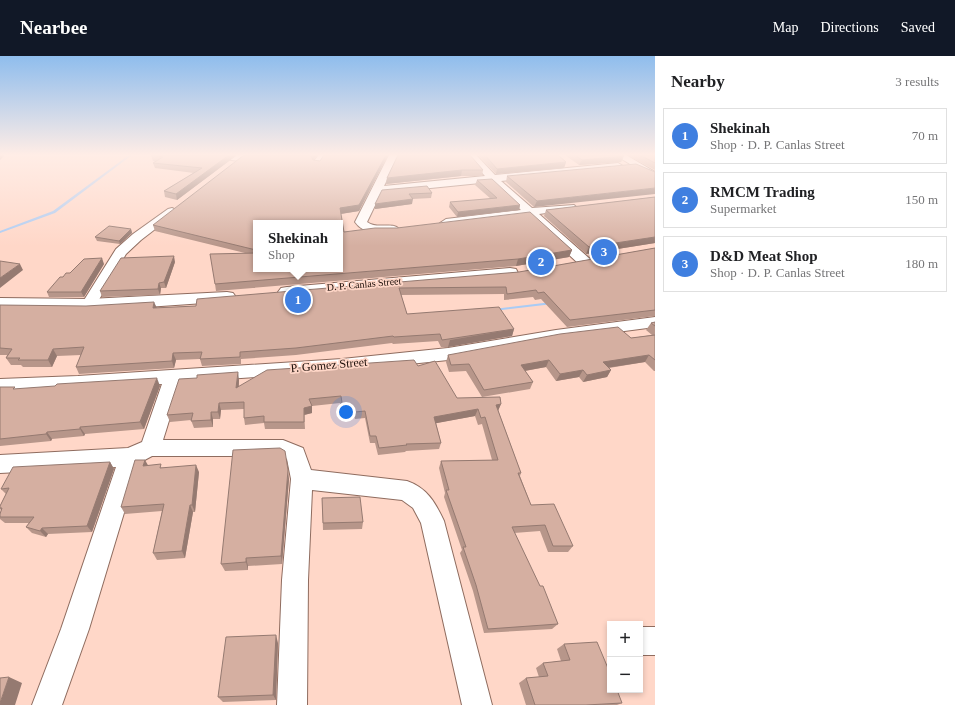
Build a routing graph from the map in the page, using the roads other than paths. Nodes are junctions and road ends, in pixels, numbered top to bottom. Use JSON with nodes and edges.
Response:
{"nodes":[{"id":1,"x":381,"y":185,"type":"edge"},
{"id":2,"x":423,"y":185,"type":"edge"},
{"id":3,"x":500,"y":185,"type":"edge"},
{"id":4,"x":379,"y":190,"type":"junction"},
{"id":5,"x":179,"y":206,"type":"edge"},
{"id":6,"x":585,"y":206,"type":"edge"},
{"id":7,"x":530,"y":212,"type":"junction"},
{"id":8,"x":433,"y":225,"type":"edge"},
{"id":9,"x":404,"y":228,"type":"edge"},
{"id":10,"x":593,"y":260,"type":"joint"},
{"id":11,"x":565,"y":265,"type":"edge"},
{"id":12,"x":523,"y":271,"type":"edge"},
{"id":13,"x":273,"y":293,"type":"edge"},
{"id":14,"x":242,"y":296,"type":"edge"},
{"id":15,"x":0,"y":304,"type":"edge"},
{"id":16,"x":89,"y":305,"type":"junction"},
{"id":17,"x":655,"y":322,"type":"edge"},
{"id":18,"x":174,"y":376,"type":"junction"},
{"id":19,"x":0,"y":386,"type":"edge"},
{"id":20,"x":140,"y":453,"type":"junction"},
{"id":21,"x":0,"y":464,"type":"edge"},
{"id":22,"x":302,"y":479,"type":"junction"},
{"id":23,"x":643,"y":641,"type":"edge"},
{"id":24,"x":655,"y":641,"type":"edge"},
{"id":25,"x":47,"y":705,"type":"edge"},
{"id":26,"x":292,"y":705,"type":"edge"},
{"id":27,"x":477,"y":705,"type":"edge"}],
"edges":[{"from":1,"to":4,"type":"street"},
{"from":2,"to":4,"type":"street"},
{"from":3,"to":7,"type":"street"},
{"from":4,"to":9,"type":"street"},
{"from":5,"to":16,"type":"street"},
{"from":6,"to":7,"type":"street"},
{"from":7,"to":8,"type":"street"},
{"from":7,"to":10,"type":"street"},
{"from":10,"to":11,"type":"main road"},
{"from":12,"to":13,"type":"main road","name":"D. P. Canlas Street"},
{"from":14,"to":16,"type":"main road"},
{"from":15,"to":16,"type":"main road"},
{"from":17,"to":18,"type":"street","name":"P. Gomez Street"},
{"from":18,"to":19,"type":"street","name":"P. Gomez Street"},
{"from":18,"to":20,"type":"street"},
{"from":20,"to":21,"type":"street"},
{"from":20,"to":22,"type":"street"},
{"from":20,"to":25,"type":"street"},
{"from":22,"to":26,"type":"street"},
{"from":22,"to":27,"type":"street"},
{"from":23,"to":24,"type":"street"}]}
